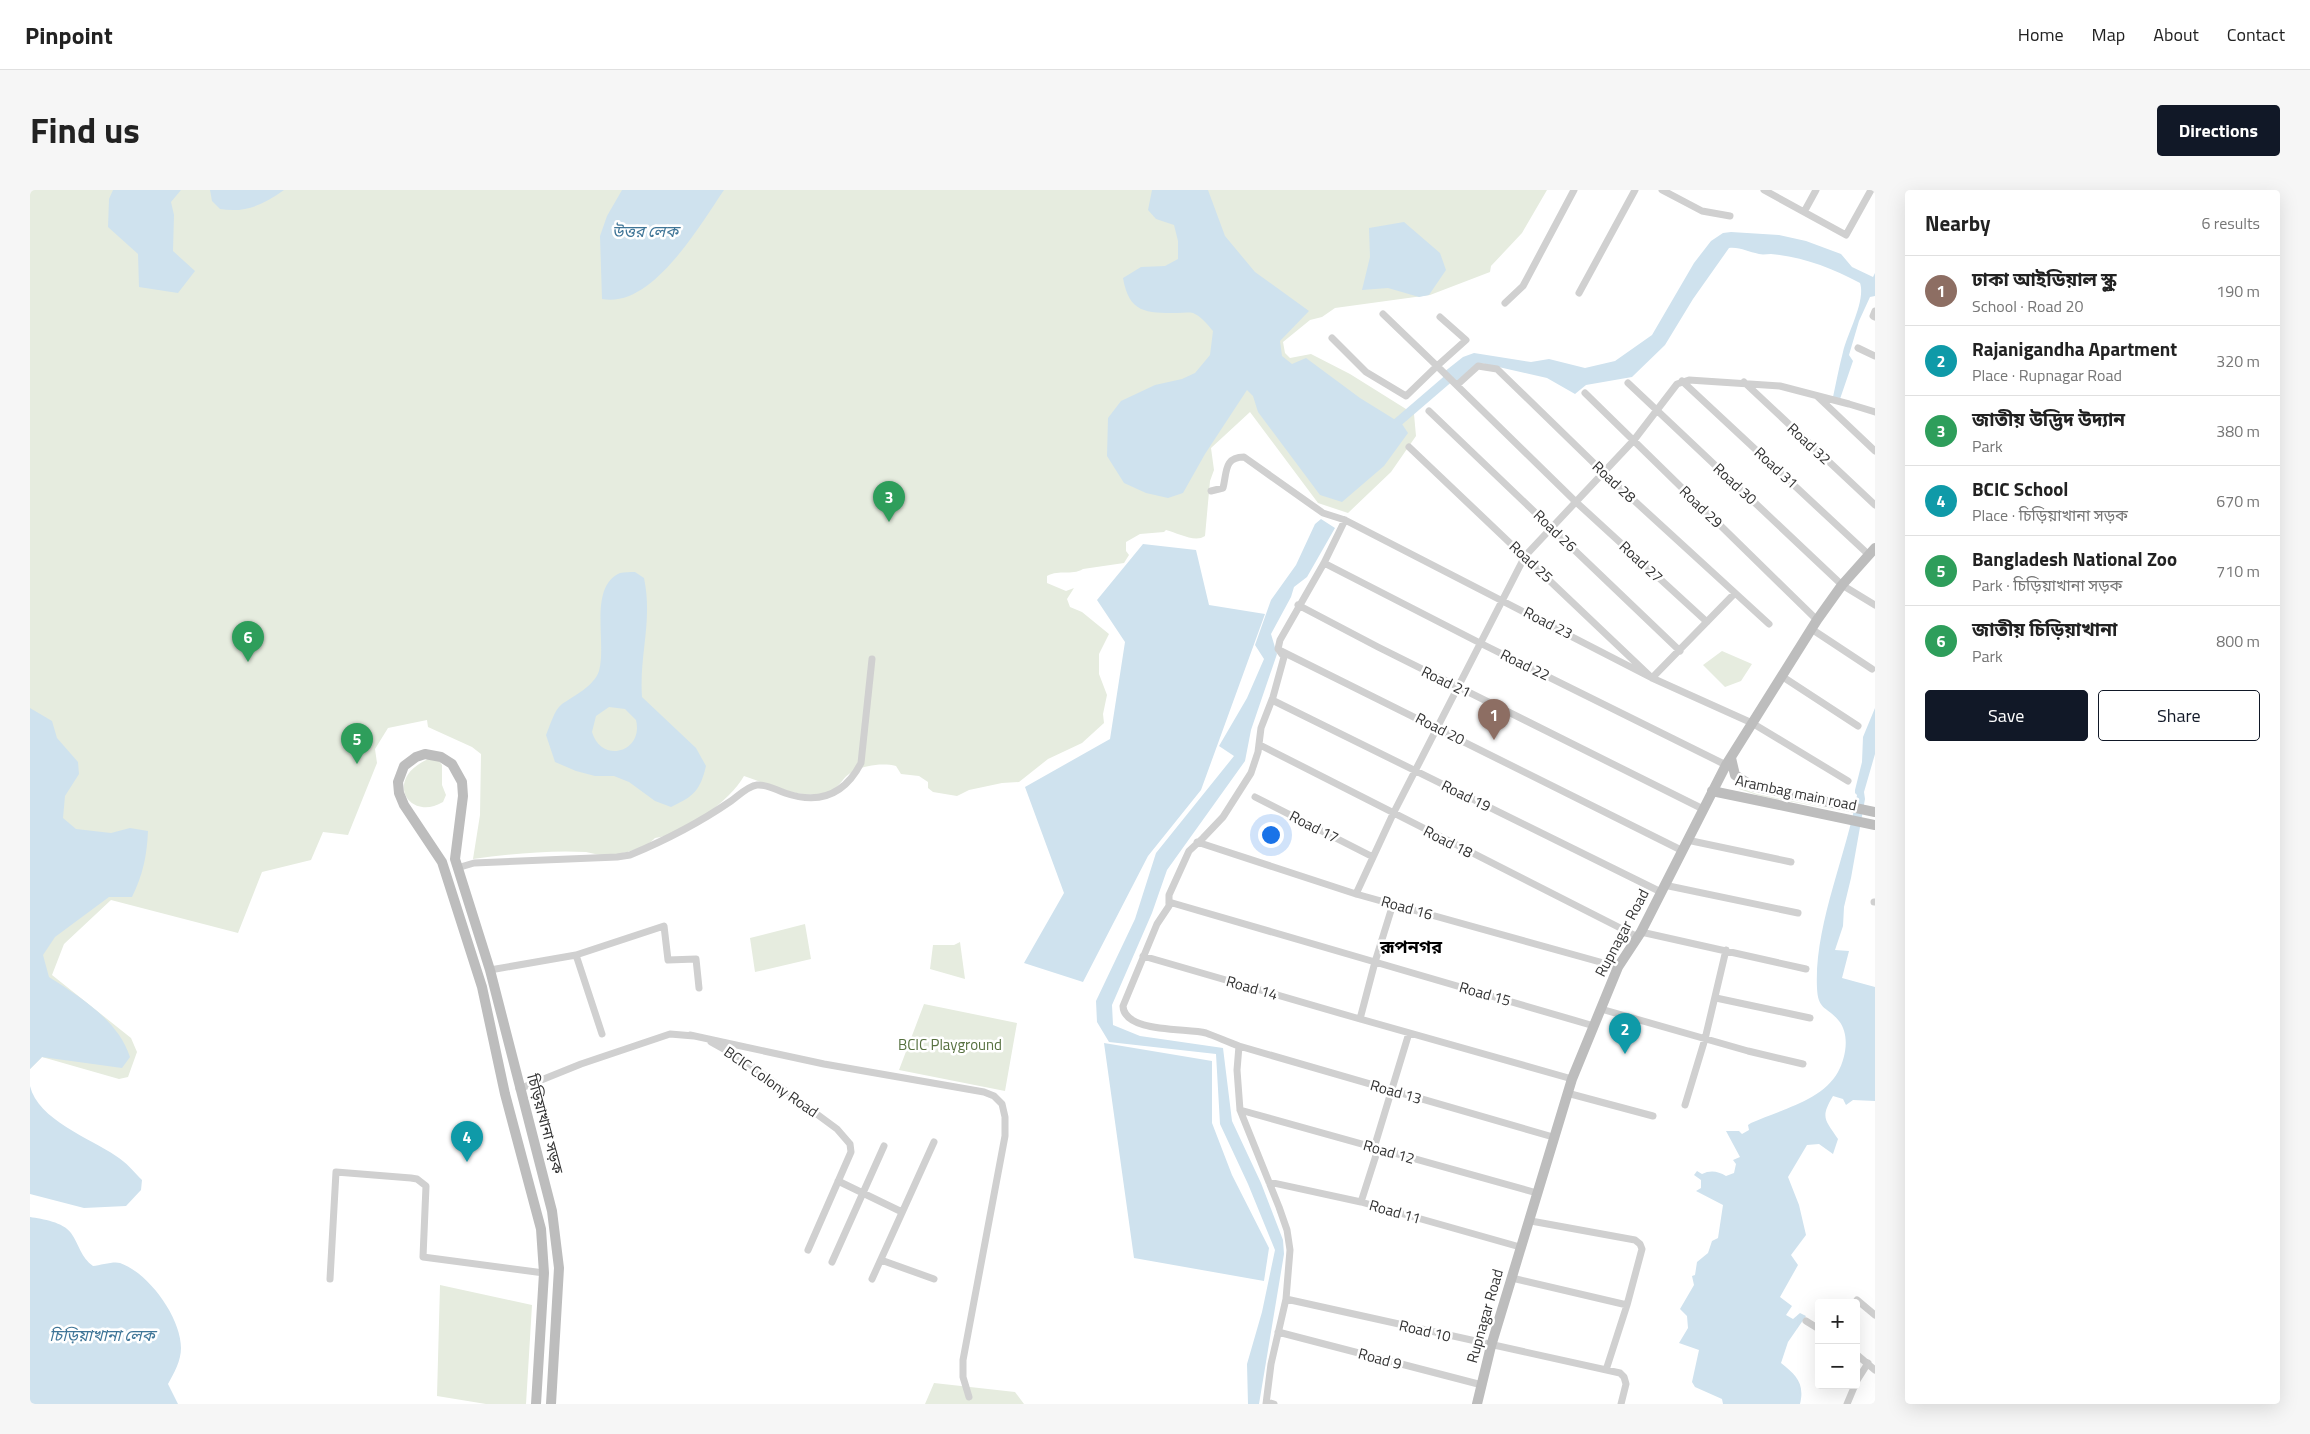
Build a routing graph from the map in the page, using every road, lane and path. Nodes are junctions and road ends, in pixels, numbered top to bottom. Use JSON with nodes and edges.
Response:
{"nodes":[{"id":1,"x":1574,"y":190,"type":"edge"},
{"id":2,"x":1635,"y":190,"type":"edge"},
{"id":3,"x":1662,"y":190,"type":"edge"},
{"id":4,"x":1764,"y":190,"type":"edge"},
{"id":5,"x":1816,"y":190,"type":"edge"},
{"id":6,"x":1871,"y":190,"type":"edge"},
{"id":7,"x":1804,"y":212,"type":"junction"},
{"id":8,"x":1730,"y":216,"type":"dead end"},
{"id":9,"x":1579,"y":293,"type":"dead end"},
{"id":10,"x":1505,"y":303,"type":"dead end"},
{"id":11,"x":1875,"y":311,"type":"edge"},
{"id":12,"x":1383,"y":314,"type":"dead end"},
{"id":13,"x":1875,"y":317,"type":"edge"},
{"id":14,"x":1440,"y":318,"type":"dead end"},
{"id":15,"x":1332,"y":338,"type":"dead end"},
{"id":16,"x":1858,"y":348,"type":"dead end"},
{"id":17,"x":1875,"y":356,"type":"edge"},
{"id":18,"x":1439,"y":368,"type":"junction"},
{"id":19,"x":1682,"y":381,"type":"junction"},
{"id":20,"x":1744,"y":382,"type":"junction"},
{"id":21,"x":1628,"y":383,"type":"dead end"},
{"id":22,"x":1456,"y":385,"type":"junction"},
{"id":23,"x":1585,"y":393,"type":"dead end"},
{"id":24,"x":1815,"y":394,"type":"junction"},
{"id":25,"x":1657,"y":410,"type":"junction"},
{"id":26,"x":1429,"y":411,"type":"dead end"},
{"id":27,"x":1875,"y":412,"type":"edge"},
{"id":28,"x":1634,"y":440,"type":"junction"},
{"id":29,"x":1409,"y":447,"type":"dead end"},
{"id":30,"x":1875,"y":451,"type":"edge"},
{"id":31,"x":1604,"y":473,"type":"junction"},
{"id":32,"x":1211,"y":491,"type":"dead end"},
{"id":33,"x":1576,"y":502,"type":"junction"},
{"id":34,"x":1875,"y":505,"type":"edge"},
{"id":35,"x":1345,"y":520,"type":"junction"},
{"id":36,"x":1552,"y":528,"type":"junction"},
{"id":37,"x":1872,"y":551,"type":"edge"},
{"id":38,"x":1525,"y":556,"type":"junction"},
{"id":39,"x":1324,"y":563,"type":"junction"},
{"id":40,"x":1842,"y":585,"type":"junction"},
{"id":41,"x":1735,"y":593,"type":"junction"},
{"id":42,"x":1503,"y":600,"type":"junction"},
{"id":43,"x":1298,"y":605,"type":"junction"},
{"id":44,"x":1875,"y":605,"type":"edge"},
{"id":45,"x":1817,"y":620,"type":"junction"},
{"id":46,"x":1706,"y":622,"type":"junction"},
{"id":47,"x":1769,"y":624,"type":"dead end"},
{"id":48,"x":1812,"y":630,"type":"junction"},
{"id":49,"x":1480,"y":644,"type":"junction"},
{"id":50,"x":1278,"y":649,"type":"junction"},
{"id":51,"x":1680,"y":651,"type":"junction"},
{"id":52,"x":872,"y":659,"type":"dead end"},
{"id":53,"x":1872,"y":669,"type":"dead end"},
{"id":54,"x":1783,"y":677,"type":"junction"},
{"id":55,"x":1652,"y":678,"type":"junction"},
{"id":56,"x":1458,"y":687,"type":"junction"},
{"id":57,"x":1272,"y":700,"type":"junction"},
{"id":58,"x":1752,"y":723,"type":"junction"},
{"id":59,"x":1858,"y":726,"type":"dead end"},
{"id":60,"x":1437,"y":728,"type":"junction"},
{"id":61,"x":1260,"y":745,"type":"junction"},
{"id":62,"x":1728,"y":761,"type":"junction"},
{"id":63,"x":1416,"y":771,"type":"junction"},
{"id":64,"x":1848,"y":781,"type":"dead end"},
{"id":65,"x":1712,"y":791,"type":"junction"},
{"id":66,"x":1255,"y":797,"type":"dead end"},
{"id":67,"x":1703,"y":809,"type":"junction"},
{"id":68,"x":1872,"y":811,"type":"edge"},
{"id":69,"x":1393,"y":814,"type":"junction"},
{"id":70,"x":1870,"y":824,"type":"edge"},
{"id":71,"x":1687,"y":840,"type":"junction"},
{"id":72,"x":1197,"y":842,"type":"junction"},
{"id":73,"x":1681,"y":850,"type":"junction"},
{"id":74,"x":1373,"y":857,"type":"junction"},
{"id":75,"x":442,"y":862,"type":"junction"},
{"id":76,"x":1790,"y":862,"type":"dead end"},
{"id":77,"x":456,"y":864,"type":"junction"},
{"id":78,"x":1663,"y":889,"type":"junction"},
{"id":79,"x":1356,"y":894,"type":"junction"},
{"id":80,"x":1169,"y":902,"type":"junction"},
{"id":81,"x":1393,"y":904,"type":"junction"},
{"id":82,"x":1798,"y":913,"type":"dead end"},
{"id":83,"x":1640,"y":934,"type":"junction"},
{"id":84,"x":1726,"y":950,"type":"junction"},
{"id":85,"x":576,"y":955,"type":"junction"},
{"id":86,"x":1143,"y":956,"type":"junction"},
{"id":87,"x":1375,"y":962,"type":"junction"},
{"id":88,"x":1618,"y":967,"type":"junction"},
{"id":89,"x":1806,"y":969,"type":"dead end"},
{"id":90,"x":490,"y":970,"type":"junction"},
{"id":91,"x":700,"y":988,"type":"dead end"},
{"id":92,"x":1716,"y":998,"type":"junction"},
{"id":93,"x":1601,"y":1009,"type":"junction"},
{"id":94,"x":1810,"y":1018,"type":"dead end"},
{"id":95,"x":1360,"y":1019,"type":"junction"},
{"id":96,"x":1594,"y":1026,"type":"junction"},
{"id":97,"x":1409,"y":1033,"type":"junction"},
{"id":98,"x":602,"y":1034,"type":"dead end"},
{"id":99,"x":690,"y":1035,"type":"junction"},
{"id":100,"x":1705,"y":1039,"type":"junction"},
{"id":101,"x":1239,"y":1046,"type":"junction"},
{"id":102,"x":1803,"y":1064,"type":"dead end"},
{"id":103,"x":1572,"y":1079,"type":"junction"},
{"id":104,"x":519,"y":1088,"type":"junction"},
{"id":105,"x":1392,"y":1090,"type":"junction"},
{"id":106,"x":1567,"y":1093,"type":"junction"},
{"id":107,"x":505,"y":1094,"type":"junction"},
{"id":108,"x":1686,"y":1105,"type":"dead end"},
{"id":109,"x":1240,"y":1110,"type":"junction"},
{"id":110,"x":1653,"y":1116,"type":"dead end"},
{"id":111,"x":1553,"y":1138,"type":"junction"},
{"id":112,"x":934,"y":1142,"type":"dead end"},
{"id":113,"x":884,"y":1146,"type":"dead end"},
{"id":114,"x":1376,"y":1148,"type":"junction"},
{"id":115,"x":838,"y":1181,"type":"junction"},
{"id":116,"x":1269,"y":1182,"type":"junction"},
{"id":117,"x":863,"y":1192,"type":"junction"},
{"id":118,"x":1537,"y":1194,"type":"junction"},
{"id":119,"x":1361,"y":1202,"type":"junction"},
{"id":120,"x":902,"y":1212,"type":"junction"},
{"id":121,"x":1530,"y":1221,"type":"junction"},
{"id":122,"x":1520,"y":1247,"type":"junction"},
{"id":123,"x":808,"y":1250,"type":"dead end"},
{"id":124,"x":881,"y":1260,"type":"junction"},
{"id":125,"x":832,"y":1262,"type":"dead end"},
{"id":126,"x":544,"y":1273,"type":"junction"},
{"id":127,"x":559,"y":1274,"type":"junction"},
{"id":128,"x":1512,"y":1278,"type":"junction"},
{"id":129,"x":330,"y":1279,"type":"dead end"},
{"id":130,"x":872,"y":1279,"type":"dead end"},
{"id":131,"x":934,"y":1279,"type":"dead end"},
{"id":132,"x":1286,"y":1299,"type":"junction"},
{"id":133,"x":1860,"y":1302,"type":"edge"},
{"id":134,"x":1627,"y":1305,"type":"junction"},
{"id":135,"x":1875,"y":1315,"type":"edge"},
{"id":136,"x":1806,"y":1321,"type":"dead end"},
{"id":137,"x":1815,"y":1327,"type":"edge"},
{"id":138,"x":1278,"y":1332,"type":"junction"},
{"id":139,"x":1491,"y":1346,"type":"junction"},
{"id":140,"x":1860,"y":1357,"type":"edge"},
{"id":141,"x":1868,"y":1363,"type":"junction"},
{"id":142,"x":1606,"y":1370,"type":"junction"},
{"id":143,"x":1875,"y":1370,"type":"edge"},
{"id":144,"x":1860,"y":1376,"type":"edge"},
{"id":145,"x":1482,"y":1385,"type":"junction"},
{"id":146,"x":1853,"y":1389,"type":"edge"},
{"id":147,"x":969,"y":1396,"type":"dead end"},
{"id":148,"x":1269,"y":1403,"type":"edge"},
{"id":149,"x":536,"y":1404,"type":"edge"},
{"id":150,"x":551,"y":1404,"type":"edge"},
{"id":151,"x":1477,"y":1404,"type":"edge"},
{"id":152,"x":1620,"y":1404,"type":"edge"},
{"id":153,"x":1847,"y":1404,"type":"edge"}],
"edges":[{"from":1,"to":10,"type":"street"},
{"from":2,"to":9,"type":"street"},
{"from":3,"to":8,"type":"street"},
{"from":4,"to":7,"type":"street"},
{"from":5,"to":7,"type":"street"},
{"from":6,"to":7,"type":"street"},
{"from":11,"to":13,"type":"street"},
{"from":12,"to":18,"type":"street","name":"Road 27"},
{"from":14,"to":18,"type":"street"},
{"from":15,"to":18,"type":"street"},
{"from":16,"to":17,"type":"street"},
{"from":18,"to":22,"type":"street","name":"Road 27"},
{"from":19,"to":20,"type":"street"},
{"from":19,"to":25,"type":"street"},
{"from":19,"to":37,"type":"street","name":"Road 31"},
{"from":20,"to":24,"type":"street"},
{"from":20,"to":34,"type":"street","name":"Road 32"},
{"from":21,"to":25,"type":"street","name":"Road 30"},
{"from":22,"to":31,"type":"street","name":"Road 28"},
{"from":22,"to":33,"type":"street","name":"Road 27"},
{"from":23,"to":28,"type":"street","name":"Road 29"},
{"from":24,"to":27,"type":"street"},
{"from":24,"to":30,"type":"street"},
{"from":25,"to":28,"type":"street"},
{"from":25,"to":40,"type":"street","name":"Road 30"},
{"from":26,"to":36,"type":"street","name":"Road 26"},
{"from":28,"to":31,"type":"street"},
{"from":28,"to":45,"type":"street","name":"Road 29"},
{"from":29,"to":38,"type":"street","name":"Road 25"},
{"from":31,"to":33,"type":"street"},
{"from":31,"to":41,"type":"street","name":"Road 28"},
{"from":32,"to":35,"type":"street","name":"Road 23"},
{"from":33,"to":36,"type":"street"},
{"from":33,"to":46,"type":"street","name":"Road 27"},
{"from":35,"to":39,"type":"street"},
{"from":35,"to":42,"type":"street","name":"Road 23"},
{"from":36,"to":38,"type":"street"},
{"from":36,"to":51,"type":"street","name":"Road 26"},
{"from":37,"to":40,"type":"main road","name":"Rupnagar Road"},
{"from":38,"to":42,"type":"street"},
{"from":38,"to":55,"type":"street","name":"Road 25"},
{"from":39,"to":43,"type":"street"},
{"from":39,"to":49,"type":"street","name":"Road 22"},
{"from":40,"to":44,"type":"street","name":"Road 30"},
{"from":40,"to":45,"type":"main road","name":"Rupnagar Road"},
{"from":41,"to":46,"type":"street"},
{"from":41,"to":47,"type":"street","name":"Road 28"},
{"from":42,"to":49,"type":"street"},
{"from":42,"to":55,"type":"street","name":"Road 23"},
{"from":43,"to":50,"type":"street"},
{"from":43,"to":56,"type":"street","name":"Road 21"},
{"from":45,"to":48,"type":"main road","name":"Rupnagar Road"},
{"from":46,"to":51,"type":"street"},
{"from":48,"to":53,"type":"street"},
{"from":48,"to":54,"type":"main road","name":"Rupnagar Road"},
{"from":49,"to":56,"type":"street"},
{"from":49,"to":62,"type":"street","name":"Road 22"},
{"from":50,"to":57,"type":"street"},
{"from":50,"to":60,"type":"street","name":"Road 20"},
{"from":51,"to":55,"type":"street"},
{"from":52,"to":77,"type":"street"},
{"from":54,"to":58,"type":"main road","name":"Rupnagar Road"},
{"from":54,"to":59,"type":"street"},
{"from":55,"to":58,"type":"street","name":"Road 23"},
{"from":56,"to":60,"type":"street"},
{"from":56,"to":67,"type":"street","name":"Road 21"},
{"from":57,"to":61,"type":"street"},
{"from":57,"to":63,"type":"street","name":"Road 19"},
{"from":58,"to":62,"type":"main road","name":"Rupnagar Road"},
{"from":58,"to":64,"type":"street","name":"Road 23"},
{"from":60,"to":63,"type":"street"},
{"from":60,"to":73,"type":"street","name":"Road 20"},
{"from":61,"to":69,"type":"street","name":"Road 18"},
{"from":61,"to":72,"type":"street"},
{"from":62,"to":65,"type":"main road","name":"Rupnagar Road"},
{"from":62,"to":68,"type":"main road","name":"Arambag main road"},
{"from":63,"to":69,"type":"street"},
{"from":63,"to":78,"type":"street","name":"Road 19"},
{"from":65,"to":67,"type":"main road","name":"Rupnagar Road"},
{"from":65,"to":70,"type":"main road","name":"Arambag main road"},
{"from":66,"to":74,"type":"street","name":"Road 17"},
{"from":67,"to":71,"type":"main road","name":"Rupnagar Road"},
{"from":68,"to":70,"type":"main road"},
{"from":69,"to":74,"type":"street"},
{"from":69,"to":83,"type":"street","name":"Road 18"},
{"from":71,"to":73,"type":"main road","name":"Rupnagar Road"},
{"from":71,"to":76,"type":"street"},
{"from":72,"to":79,"type":"street","name":"Road 16"},
{"from":72,"to":80,"type":"street"},
{"from":73,"to":78,"type":"main road","name":"Rupnagar Road"},
{"from":74,"to":79,"type":"street"},
{"from":75,"to":77,"type":"main road"},
{"from":75,"to":77,"type":"main road","name":"চিড়িয়াখানা সড়ক"},
{"from":75,"to":107,"type":"main road","name":"চিড়িয়াখানা সড়ক"},
{"from":77,"to":90,"type":"main road","name":"চিড়িয়াখানা সড়ক"},
{"from":78,"to":82,"type":"street","name":"Road 19"},
{"from":78,"to":83,"type":"main road","name":"Rupnagar Road"},
{"from":79,"to":81,"type":"street","name":"Road 16"},
{"from":80,"to":86,"type":"street"},
{"from":80,"to":87,"type":"street","name":"Road 15"},
{"from":81,"to":87,"type":"street"},
{"from":81,"to":88,"type":"street","name":"Road 16"},
{"from":83,"to":84,"type":"street","name":"Road 18"},
{"from":83,"to":88,"type":"main road","name":"Rupnagar Road"},
{"from":84,"to":89,"type":"street","name":"Road 18"},
{"from":84,"to":92,"type":"street"},
{"from":85,"to":90,"type":"street"},
{"from":85,"to":91,"type":"street"},
{"from":85,"to":98,"type":"street"},
{"from":86,"to":95,"type":"street","name":"Road 14"},
{"from":86,"to":101,"type":"street","name":"Road 13"},
{"from":87,"to":95,"type":"street"},
{"from":87,"to":96,"type":"street","name":"Road 15"},
{"from":88,"to":93,"type":"main road","name":"Rupnagar Road"},
{"from":90,"to":104,"type":"main road","name":"চিড়িয়াখানা সড়ক"},
{"from":92,"to":94,"type":"street"},
{"from":92,"to":100,"type":"street"},
{"from":93,"to":96,"type":"main road","name":"Rupnagar Road"},
{"from":93,"to":100,"type":"street"},
{"from":95,"to":97,"type":"street","name":"Road 14"},
{"from":96,"to":103,"type":"main road","name":"Rupnagar Road"},
{"from":97,"to":103,"type":"street"},
{"from":97,"to":105,"type":"street"},
{"from":99,"to":104,"type":"street","name":"BCIC Colony Road"},
{"from":99,"to":115,"type":"street","name":"BCIC Colony Road"},
{"from":99,"to":147,"type":"street"},
{"from":100,"to":102,"type":"street"},
{"from":100,"to":108,"type":"street"},
{"from":101,"to":105,"type":"street","name":"Road 13"},
{"from":101,"to":109,"type":"street"},
{"from":103,"to":106,"type":"main road","name":"Rupnagar Road"},
{"from":104,"to":107,"type":"main road"},
{"from":104,"to":127,"type":"main road","name":"চিড়িয়াখানা সড়ক"},
{"from":105,"to":111,"type":"street","name":"Road 13"},
{"from":105,"to":114,"type":"street"},
{"from":106,"to":110,"type":"street"},
{"from":106,"to":111,"type":"main road","name":"Rupnagar Road"},
{"from":107,"to":126,"type":"main road","name":"চিড়িয়াখানা সড়ক"},
{"from":109,"to":114,"type":"street","name":"Road 12"},
{"from":109,"to":116,"type":"street"},
{"from":111,"to":118,"type":"main road","name":"Rupnagar Road"},
{"from":112,"to":120,"type":"street"},
{"from":113,"to":117,"type":"street"},
{"from":114,"to":118,"type":"street","name":"Road 12"},
{"from":114,"to":119,"type":"street"},
{"from":115,"to":117,"type":"street"},
{"from":115,"to":123,"type":"street","name":"BCIC Colony Road"},
{"from":116,"to":119,"type":"street","name":"Road 11"},
{"from":116,"to":132,"type":"street"},
{"from":117,"to":120,"type":"street"},
{"from":117,"to":125,"type":"street"},
{"from":118,"to":121,"type":"main road","name":"Rupnagar Road"},
{"from":119,"to":122,"type":"street","name":"Road 11"},
{"from":120,"to":124,"type":"street"},
{"from":121,"to":122,"type":"main road","name":"Rupnagar Road"},
{"from":121,"to":134,"type":"street"},
{"from":122,"to":128,"type":"main road","name":"Rupnagar Road"},
{"from":124,"to":130,"type":"street"},
{"from":124,"to":131,"type":"street"},
{"from":126,"to":127,"type":"main road"},
{"from":126,"to":129,"type":"street"},
{"from":126,"to":149,"type":"main road","name":"চিড়িয়াখানা সড়ক"},
{"from":127,"to":150,"type":"main road","name":"চিড়িয়াখানা সড়ক"},
{"from":128,"to":134,"type":"street"},
{"from":128,"to":139,"type":"main road","name":"Rupnagar Road"},
{"from":132,"to":138,"type":"street"},
{"from":132,"to":139,"type":"street","name":"Road 10"},
{"from":133,"to":135,"type":"street"},
{"from":134,"to":142,"type":"street"},
{"from":136,"to":137,"type":"street"},
{"from":138,"to":145,"type":"street","name":"Road 9"},
{"from":138,"to":148,"type":"street"},
{"from":139,"to":142,"type":"street","name":"Road 10"},
{"from":139,"to":145,"type":"main road","name":"Rupnagar Road"},
{"from":140,"to":141,"type":"street"},
{"from":141,"to":143,"type":"street"},
{"from":141,"to":144,"type":"street"},
{"from":142,"to":152,"type":"street","name":"Road 10"},
{"from":145,"to":151,"type":"main road","name":"Rupnagar Road"},
{"from":146,"to":153,"type":"street"}]}
